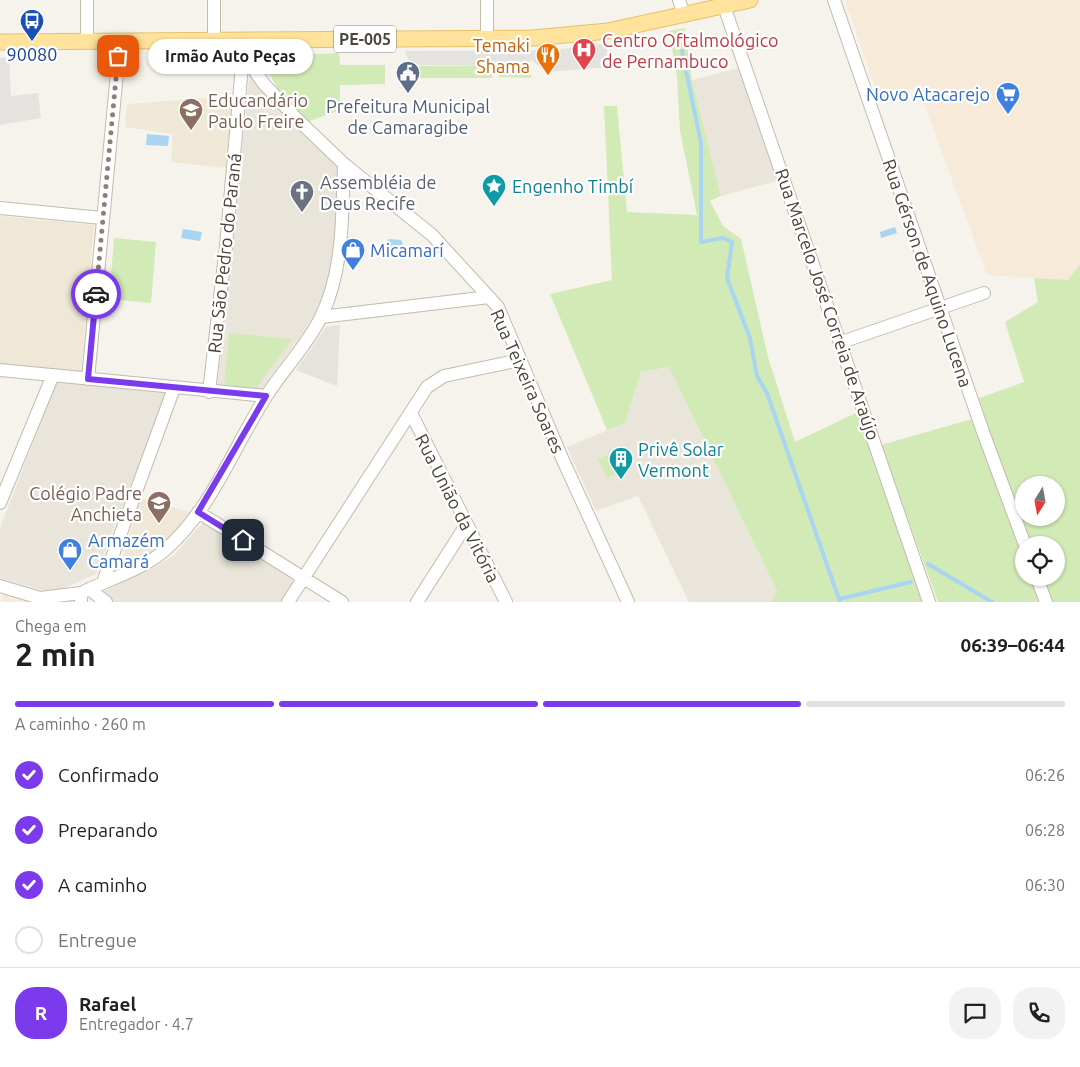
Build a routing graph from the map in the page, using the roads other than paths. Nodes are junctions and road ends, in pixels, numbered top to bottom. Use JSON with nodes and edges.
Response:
{"nodes":[{"id":1,"x":87,"y":0,"type":"edge"},
{"id":2,"x":214,"y":0,"type":"edge"},
{"id":3,"x":487,"y":0,"type":"edge"},
{"id":4,"x":679,"y":0,"type":"edge"},
{"id":5,"x":750,"y":0,"type":"edge"},
{"id":6,"x":834,"y":0,"type":"edge"},
{"id":7,"x":724,"y":6,"type":"junction"},
{"id":8,"x":684,"y":16,"type":"junction"},
{"id":9,"x":487,"y":39,"type":"junction"},
{"id":10,"x":214,"y":40,"type":"junction"},
{"id":11,"x":87,"y":41,"type":"junction"},
{"id":12,"x":120,"y":41,"type":"junction"},
{"id":13,"x":0,"y":42,"type":"edge"},
{"id":14,"x":243,"y":47,"type":"junction"},
{"id":15,"x":344,"y":164,"type":"junction"},
{"id":16,"x":0,"y":208,"type":"edge"},
{"id":17,"x":102,"y":218,"type":"junction"},
{"id":18,"x":984,"y":293,"type":"dead end"},
{"id":19,"x":489,"y":297,"type":"junction"},
{"id":20,"x":940,"y":308,"type":"junction"},
{"id":21,"x":321,"y":317,"type":"junction"},
{"id":22,"x":842,"y":342,"type":"junction"},
{"id":23,"x":520,"y":360,"type":"junction"},
{"id":24,"x":0,"y":370,"type":"edge"},
{"id":25,"x":53,"y":375,"type":"junction"},
{"id":26,"x":88,"y":379,"type":"junction"},
{"id":27,"x":174,"y":388,"type":"junction"},
{"id":28,"x":209,"y":392,"type":"junction"},
{"id":29,"x":266,"y":396,"type":"junction"},
{"id":30,"x":411,"y":413,"type":"junction"},
{"id":31,"x":0,"y":503,"type":"edge"},
{"id":32,"x":198,"y":512,"type":"junction"},
{"id":33,"x":466,"y":525,"type":"junction"},
{"id":34,"x":1022,"y":536,"type":"edge"},
{"id":35,"x":303,"y":578,"type":"junction"},
{"id":36,"x":103,"y":582,"type":"junction"},
{"id":37,"x":0,"y":586,"type":"edge"},
{"id":38,"x":1040,"y":586,"type":"edge"},
{"id":39,"x":84,"y":595,"type":"edge"},
{"id":40,"x":106,"y":602,"type":"edge"},
{"id":41,"x":288,"y":602,"type":"edge"},
{"id":42,"x":342,"y":602,"type":"edge"},
{"id":43,"x":417,"y":602,"type":"edge"},
{"id":44,"x":506,"y":602,"type":"edge"},
{"id":45,"x":628,"y":602,"type":"edge"},
{"id":46,"x":929,"y":602,"type":"edge"},
{"id":47,"x":1046,"y":602,"type":"edge"}],
"edges":[{"from":1,"to":11,"type":"street"},
{"from":2,"to":10,"type":"street"},
{"from":3,"to":9,"type":"street"},
{"from":4,"to":8,"type":"street"},
{"from":5,"to":7,"type":"main road","number":"PE-005"},
{"from":6,"to":20,"type":"street","name":"Rua Gérson de Aquino Lucena"},
{"from":7,"to":8,"type":"main road","number":"PE-005"},
{"from":7,"to":22,"type":"street","name":"Rua Marcelo José Correia de Araújo"},
{"from":8,"to":9,"type":"main road","number":"PE-005"},
{"from":9,"to":14,"type":"main road","number":"PE-005"},
{"from":10,"to":12,"type":"main road","number":"PE-005"},
{"from":10,"to":14,"type":"main road","number":"PE-005"},
{"from":11,"to":12,"type":"main road","number":"PE-005"},
{"from":11,"to":13,"type":"main road","number":"PE-005"},
{"from":12,"to":17,"type":"street"},
{"from":14,"to":15,"type":"street","name":"Rua Teixeira Soares"},
{"from":14,"to":28,"type":"street","name":"Rua São Pedro do Paraná"},
{"from":15,"to":19,"type":"street","name":"Rua Teixeira Soares"},
{"from":15,"to":21,"type":"street"},
{"from":16,"to":17,"type":"street"},
{"from":17,"to":26,"type":"street"},
{"from":18,"to":20,"type":"street"},
{"from":19,"to":21,"type":"street"},
{"from":19,"to":23,"type":"street","name":"Rua Teixeira Soares"},
{"from":20,"to":22,"type":"street"},
{"from":20,"to":34,"type":"street","name":"Rua Gérson de Aquino Lucena"},
{"from":21,"to":29,"type":"street"},
{"from":22,"to":46,"type":"street","name":"Rua Marcelo José Correia de Araújo"},
{"from":23,"to":30,"type":"street"},
{"from":23,"to":45,"type":"street","name":"Rua Teixeira Soares"},
{"from":24,"to":25,"type":"street"},
{"from":25,"to":26,"type":"street"},
{"from":25,"to":31,"type":"street"},
{"from":26,"to":27,"type":"street"},
{"from":27,"to":28,"type":"street"},
{"from":27,"to":36,"type":"street"},
{"from":28,"to":29,"type":"street"},
{"from":29,"to":32,"type":"street"},
{"from":30,"to":33,"type":"street","name":"Rua União da Vitória"},
{"from":30,"to":35,"type":"street"},
{"from":32,"to":35,"type":"street"},
{"from":32,"to":36,"type":"street"},
{"from":33,"to":43,"type":"street"},
{"from":33,"to":44,"type":"street","name":"Rua União da Vitória"},
{"from":35,"to":41,"type":"street"},
{"from":35,"to":42,"type":"street"},
{"from":36,"to":39,"type":"street"},
{"from":37,"to":39,"type":"street"},
{"from":38,"to":47,"type":"street"},
{"from":39,"to":40,"type":"street"}]}
